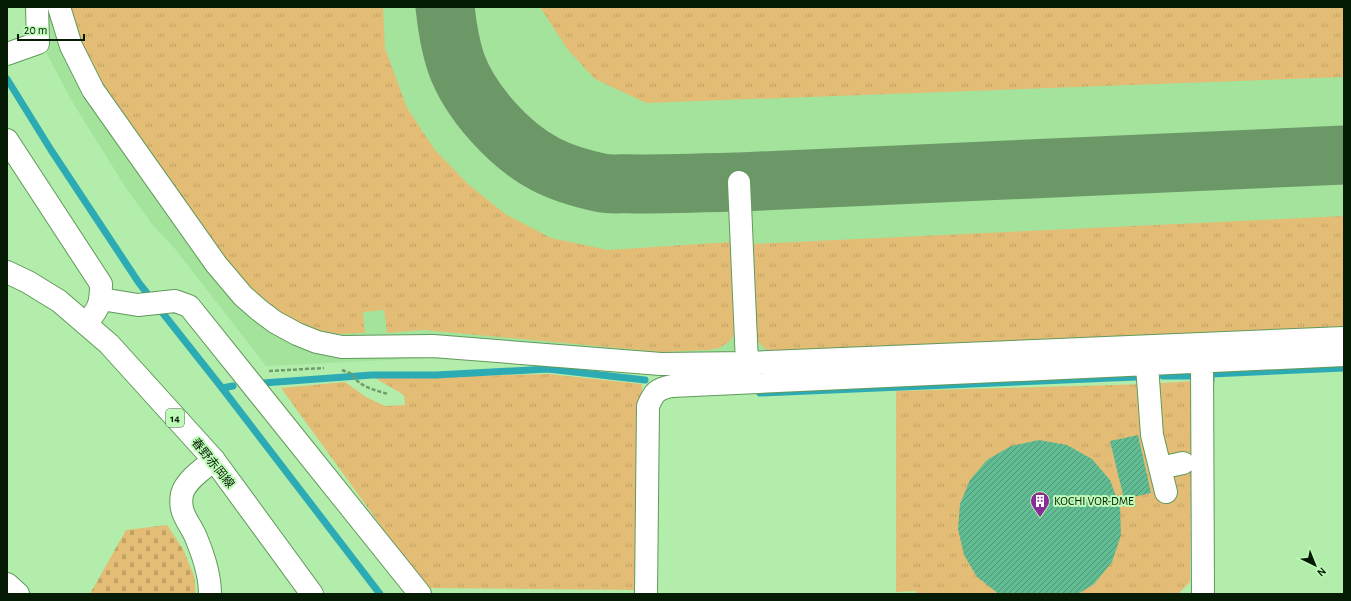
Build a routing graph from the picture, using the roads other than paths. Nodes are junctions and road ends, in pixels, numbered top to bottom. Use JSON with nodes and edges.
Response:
{"nodes":[{"id":1,"x":37,"y":7,"type":"edge"},
{"id":2,"x":59,"y":7,"type":"edge"},
{"id":3,"x":7,"y":54,"type":"edge"},
{"id":4,"x":7,"y":140,"type":"edge"},
{"id":5,"x":739,"y":182,"type":"dead end"},
{"id":6,"x":7,"y":272,"type":"edge"},
{"id":7,"x":101,"y":299,"type":"junction"},
{"id":8,"x":86,"y":324,"type":"junction"},
{"id":9,"x":1344,"y":338,"type":"edge"},
{"id":10,"x":1344,"y":355,"type":"edge"},
{"id":11,"x":1202,"y":361,"type":"junction"},
{"id":12,"x":747,"y":363,"type":"junction"},
{"id":13,"x":1147,"y":365,"type":"junction"},
{"id":14,"x":214,"y":460,"type":"junction"},
{"id":15,"x":1183,"y":463,"type":"dead end"},
{"id":16,"x":1160,"y":468,"type":"junction"},
{"id":17,"x":1166,"y":492,"type":"dead end"},
{"id":18,"x":7,"y":584,"type":"edge"},
{"id":19,"x":18,"y":594,"type":"edge"},
{"id":20,"x":210,"y":594,"type":"edge"},
{"id":21,"x":312,"y":594,"type":"edge"},
{"id":22,"x":420,"y":594,"type":"edge"},
{"id":23,"x":646,"y":594,"type":"edge"},
{"id":24,"x":1202,"y":594,"type":"edge"}],
"edges":[{"from":1,"to":3,"type":"street"},
{"from":2,"to":12,"type":"street"},
{"from":4,"to":7,"type":"street"},
{"from":5,"to":12,"type":"street"},
{"from":6,"to":8,"type":"street","name":"春野赤岡線","number":"14"},
{"from":7,"to":8,"type":"street"},
{"from":7,"to":22,"type":"street"},
{"from":8,"to":14,"type":"street","name":"春野赤岡線","number":"14"},
{"from":9,"to":12,"type":"street"},
{"from":10,"to":11,"type":"street"},
{"from":11,"to":13,"type":"street"},
{"from":11,"to":24,"type":"street"},
{"from":13,"to":16,"type":"street"},
{"from":13,"to":23,"type":"street"},
{"from":14,"to":20,"type":"street"},
{"from":14,"to":21,"type":"street","name":"春野赤岡線","number":"14"},
{"from":15,"to":16,"type":"street"},
{"from":16,"to":17,"type":"street"},
{"from":18,"to":19,"type":"street"}]}
